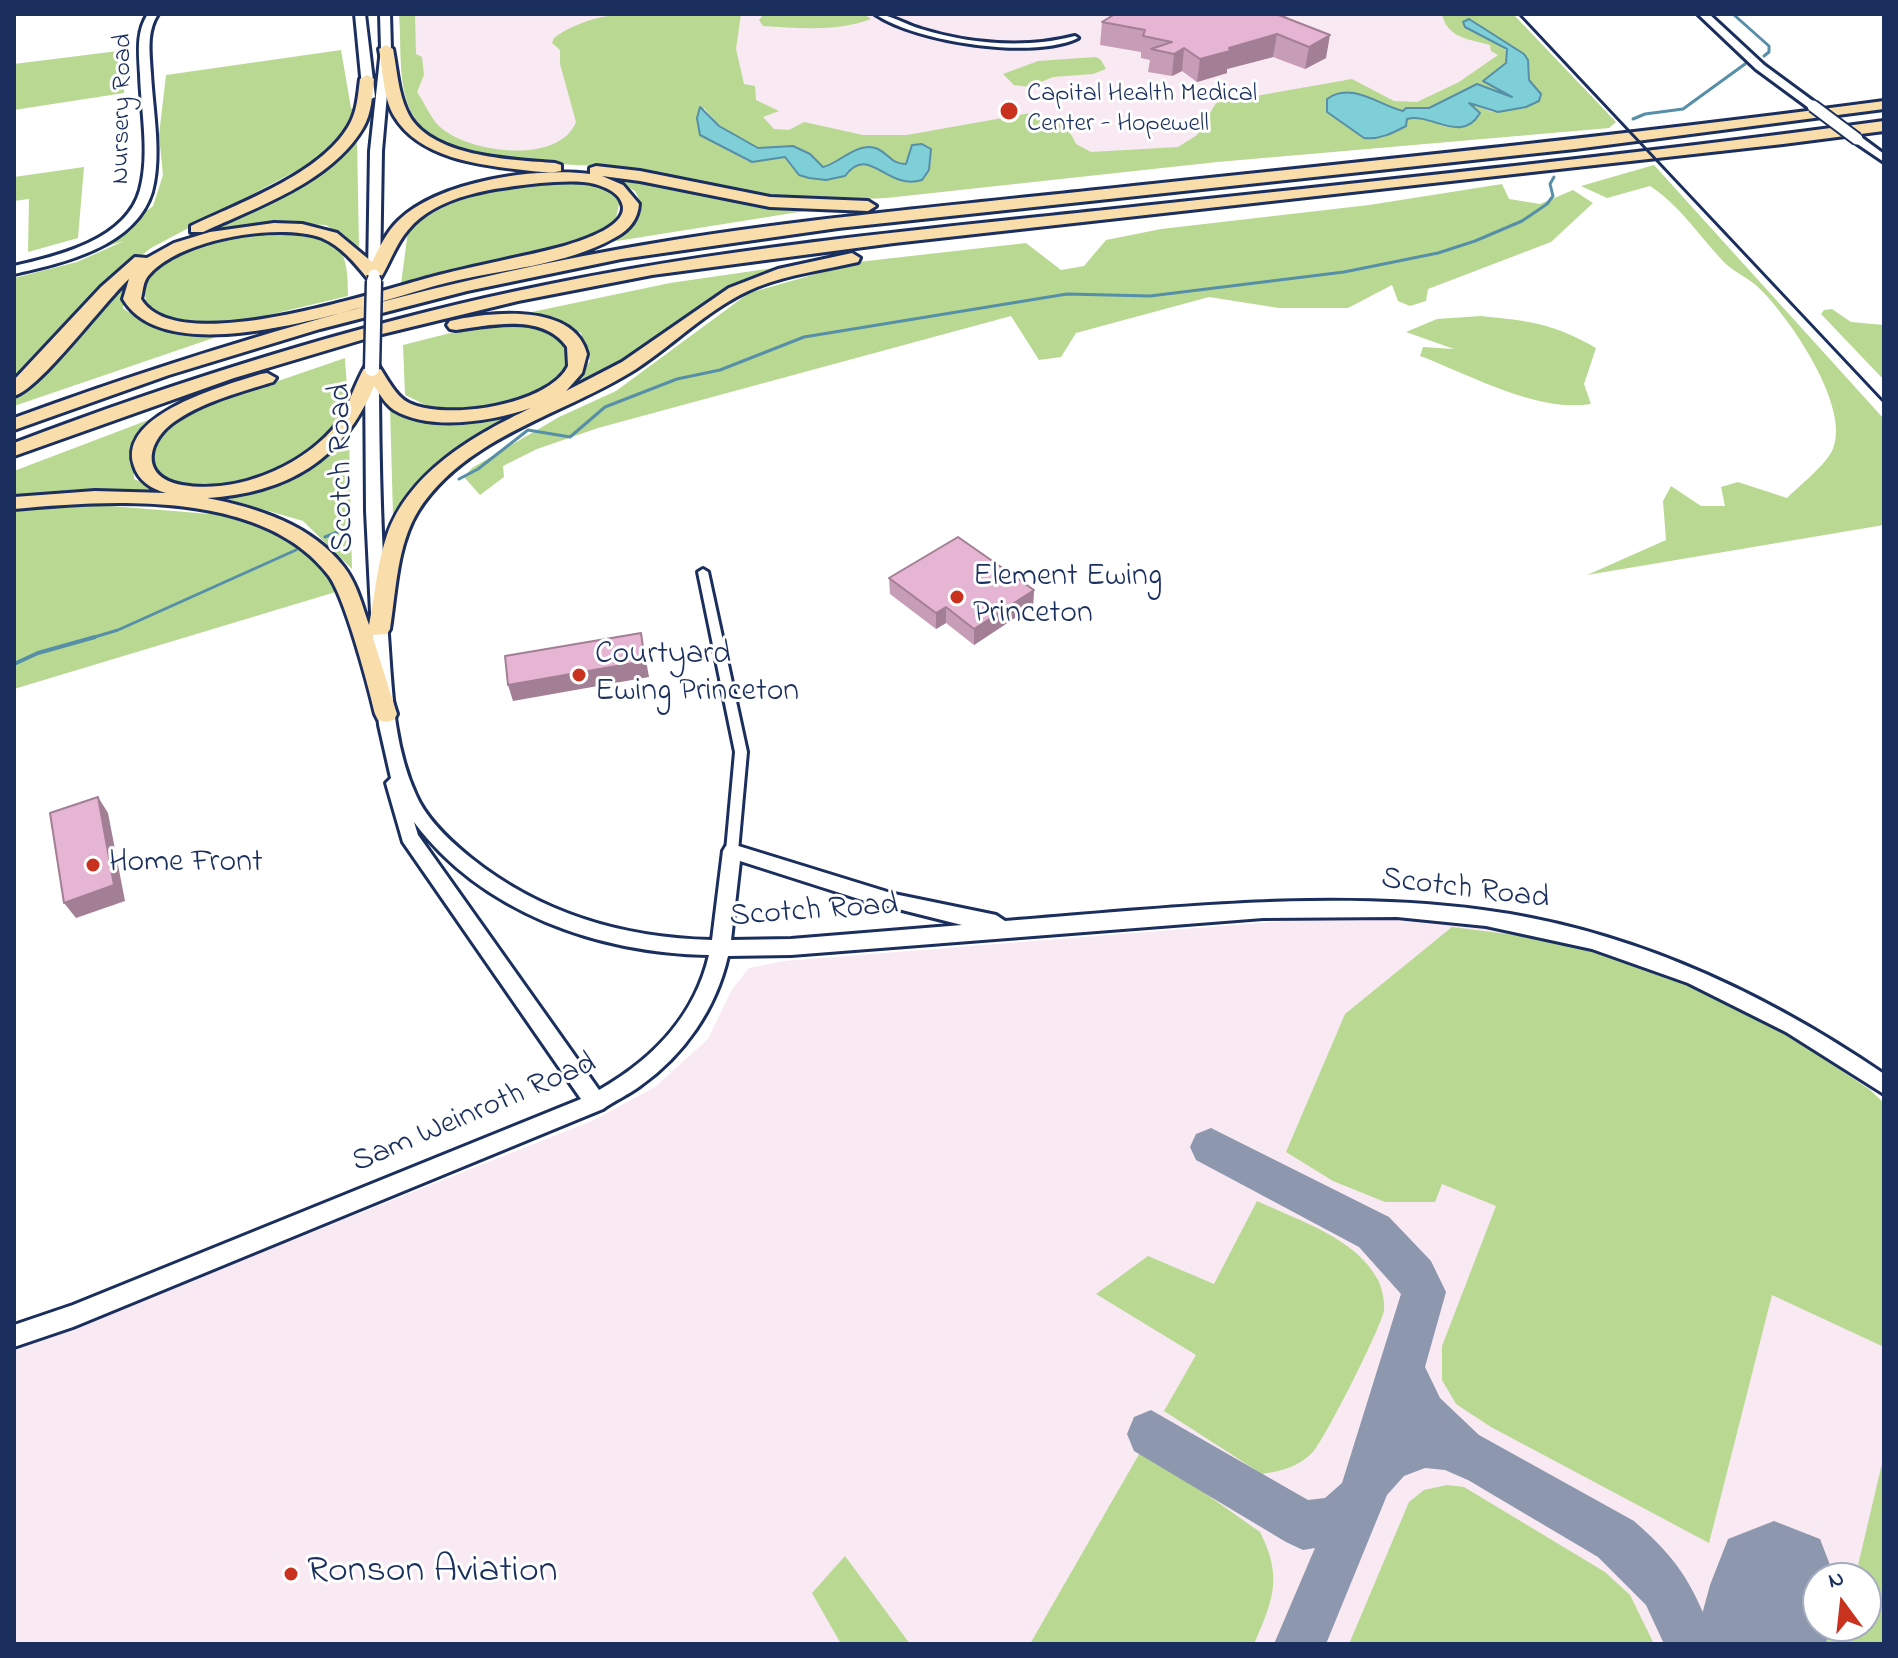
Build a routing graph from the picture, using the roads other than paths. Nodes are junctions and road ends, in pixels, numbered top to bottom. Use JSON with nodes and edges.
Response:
{"nodes":[{"id":1,"x":153,"y":14,"type":"edge"},
{"id":2,"x":360,"y":14,"type":"edge"},
{"id":3,"x":385,"y":14,"type":"edge"},
{"id":4,"x":878,"y":14,"type":"edge"},
{"id":5,"x":1703,"y":14,"type":"edge"},
{"id":6,"x":1075,"y":38,"type":"dead end"},
{"id":7,"x":386,"y":49,"type":"junction"},
{"id":8,"x":367,"y":79,"type":"junction"},
{"id":9,"x":1884,"y":105,"type":"edge"},
{"id":10,"x":1884,"y":126,"type":"edge"},
{"id":11,"x":1572,"y":143,"type":"junction"},
{"id":12,"x":376,"y":151,"type":"junction"},
{"id":13,"x":1884,"y":159,"type":"edge"},
{"id":14,"x":1322,"y":192,"type":"junction"},
{"id":15,"x":915,"y":203,"type":"junction"},
{"id":16,"x":984,"y":239,"type":"junction"},
{"id":17,"x":14,"y":270,"type":"edge"},
{"id":18,"x":473,"y":272,"type":"junction"},
{"id":19,"x":374,"y":275,"type":"junction"},
{"id":20,"x":322,"y":310,"type":"junction"},
{"id":21,"x":408,"y":336,"type":"junction"},
{"id":22,"x":330,"y":357,"type":"junction"},
{"id":23,"x":372,"y":369,"type":"junction"},
{"id":24,"x":14,"y":390,"type":"edge"},
{"id":25,"x":14,"y":411,"type":"edge"},
{"id":26,"x":14,"y":424,"type":"edge"},
{"id":27,"x":14,"y":450,"type":"edge"},
{"id":28,"x":14,"y":463,"type":"edge"},
{"id":29,"x":14,"y":503,"type":"edge"},
{"id":30,"x":703,"y":572,"type":"dead end"},
{"id":31,"x":379,"y":629,"type":"junction"},
{"id":32,"x":386,"y":714,"type":"junction"},
{"id":33,"x":393,"y":758,"type":"junction"},
{"id":34,"x":732,"y":851,"type":"junction"},
{"id":35,"x":1055,"y":925,"type":"junction"},
{"id":36,"x":719,"y":949,"type":"junction"},
{"id":37,"x":1884,"y":1085,"type":"edge"},
{"id":38,"x":596,"y":1103,"type":"junction"},
{"id":39,"x":14,"y":1336,"type":"edge"}],
"edges":[{"from":1,"to":17,"type":"main road","name":"Nursery Road"},
{"from":2,"to":8,"type":"main road","name":"Scotch Road"},
{"from":3,"to":7,"type":"main road","name":"Scotch Road"},
{"from":4,"to":6,"type":"street"},
{"from":5,"to":13,"type":"main road","bridge":true},
{"from":7,"to":12,"type":"main road","name":"Scotch Road"},
{"from":7,"to":15,"type":"highway"},
{"from":8,"to":12,"type":"main road","name":"Scotch Road"},
{"from":8,"to":24,"type":"highway"},
{"from":9,"to":11,"type":"highway"},
{"from":10,"to":14,"type":"highway"},
{"from":11,"to":15,"type":"highway"},
{"from":11,"to":26,"type":"highway"},
{"from":12,"to":19,"type":"main road","name":"Scotch Road"},
{"from":14,"to":16,"type":"highway"},
{"from":14,"to":27,"type":"highway"},
{"from":15,"to":18,"type":"highway"},
{"from":16,"to":21,"type":"highway"},
{"from":16,"to":31,"type":"highway"},
{"from":18,"to":19,"type":"highway"},
{"from":18,"to":20,"type":"highway"},
{"from":19,"to":20,"type":"highway"},
{"from":19,"to":23,"type":"main road","name":"Scotch Road","bridge":true},
{"from":20,"to":25,"type":"highway"},
{"from":21,"to":22,"type":"highway"},
{"from":21,"to":23,"type":"highway"},
{"from":22,"to":23,"type":"highway"},
{"from":22,"to":28,"type":"highway"},
{"from":23,"to":31,"type":"main road","name":"Scotch Road"},
{"from":29,"to":32,"type":"highway"},
{"from":30,"to":34,"type":"street","name":"Sam Weinroth Road"},
{"from":31,"to":32,"type":"main road","name":"Scotch Road"},
{"from":32,"to":33,"type":"main road","name":"Scotch Road"},
{"from":33,"to":36,"type":"main road","name":"Scotch Road"},
{"from":33,"to":38,"type":"main road"},
{"from":34,"to":35,"type":"main road"},
{"from":34,"to":36,"type":"main road","name":"Sam Weinroth Road"},
{"from":35,"to":36,"type":"main road","name":"Scotch Road"},
{"from":35,"to":37,"type":"main road","name":"Scotch Road"},
{"from":36,"to":38,"type":"main road","name":"Sam Weinroth Road"},
{"from":38,"to":39,"type":"main road","name":"Sam Weinroth Road"}]}
